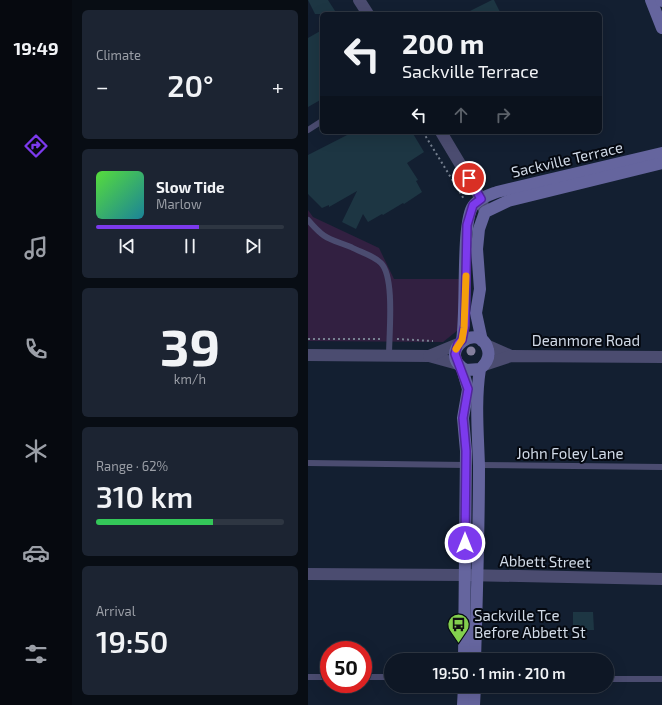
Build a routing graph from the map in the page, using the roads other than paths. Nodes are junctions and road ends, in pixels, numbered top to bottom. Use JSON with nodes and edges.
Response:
{"nodes":[{"id":1,"x":359,"y":0,"type":"edge"},
{"id":2,"x":650,"y":0,"type":"edge"},
{"id":3,"x":367,"y":12,"type":"edge"},
{"id":4,"x":662,"y":28,"type":"edge"},
{"id":5,"x":320,"y":122,"type":"edge"},
{"id":6,"x":308,"y":130,"type":"edge"},
{"id":7,"x":442,"y":134,"type":"edge"},
{"id":8,"x":662,"y":153,"type":"edge"},
{"id":9,"x":662,"y":163,"type":"edge"},
{"id":10,"x":481,"y":199,"type":"junction"},
{"id":11,"x":485,"y":212,"type":"junction"},
{"id":12,"x":308,"y":220,"type":"edge"},
{"id":13,"x":460,"y":342,"type":"junction"},
{"id":14,"x":484,"y":343,"type":"junction"},
{"id":15,"x":308,"y":355,"type":"edge"},
{"id":16,"x":389,"y":356,"type":"junction"},
{"id":17,"x":429,"y":356,"type":"junction"},
{"id":18,"x":511,"y":356,"type":"junction"},
{"id":19,"x":662,"y":357,"type":"edge"},
{"id":20,"x":460,"y":366,"type":"junction"},
{"id":21,"x":482,"y":367,"type":"junction"},
{"id":22,"x":308,"y":463,"type":"edge"},
{"id":23,"x":466,"y":465,"type":"junction"},
{"id":24,"x":478,"y":465,"type":"junction"},
{"id":25,"x":662,"y":466,"type":"edge"},
{"id":26,"x":308,"y":574,"type":"edge"},
{"id":27,"x":465,"y":574,"type":"junction"},
{"id":28,"x":478,"y":575,"type":"junction"},
{"id":29,"x":662,"y":579,"type":"edge"},
{"id":30,"x":464,"y":653,"type":"edge"},
{"id":31,"x":475,"y":653,"type":"edge"},
{"id":32,"x":308,"y":677,"type":"edge"},
{"id":33,"x":320,"y":677,"type":"edge"},
{"id":34,"x":372,"y":677,"type":"edge"},
{"id":35,"x":384,"y":677,"type":"edge"},
{"id":36,"x":614,"y":679,"type":"edge"},
{"id":37,"x":662,"y":679,"type":"edge"},
{"id":38,"x":464,"y":693,"type":"edge"},
{"id":39,"x":475,"y":693,"type":"edge"},
{"id":40,"x":463,"y":705,"type":"edge"},
{"id":41,"x":474,"y":705,"type":"edge"}],
"edges":[{"from":1,"to":3,"type":"street"},
{"from":2,"to":4,"type":"main road"},
{"from":5,"to":6,"type":"lane"},
{"from":7,"to":10,"type":"street"},
{"from":8,"to":10,"type":"main road","name":"Sackville Terrace"},
{"from":9,"to":11,"type":"main road"},
{"from":10,"to":11,"type":"street"},
{"from":10,"to":13,"type":"main road"},
{"from":11,"to":14,"type":"main road"},
{"from":12,"to":16,"type":"lane"},
{"from":13,"to":14,"type":"main road"},
{"from":13,"to":17,"type":"street"},
{"from":13,"to":20,"type":"main road"},
{"from":14,"to":18,"type":"street","name":"Deanmore Road"},
{"from":14,"to":21,"type":"main road"},
{"from":15,"to":16,"type":"street"},
{"from":16,"to":17,"type":"street"},
{"from":17,"to":20,"type":"street"},
{"from":18,"to":19,"type":"street","name":"Deanmore Road"},
{"from":18,"to":21,"type":"street","name":"Deanmore Road"},
{"from":20,"to":21,"type":"main road"},
{"from":20,"to":23,"type":"main road"},
{"from":21,"to":24,"type":"main road"},
{"from":22,"to":23,"type":"lane"},
{"from":23,"to":27,"type":"main road"},
{"from":24,"to":25,"type":"lane","name":"John Foley Lane"},
{"from":24,"to":28,"type":"main road"},
{"from":26,"to":27,"type":"street","name":"Abbett Street"},
{"from":27,"to":28,"type":"street","name":"Abbett Street"},
{"from":27,"to":30,"type":"main road"},
{"from":28,"to":29,"type":"street","name":"Abbett Street"},
{"from":28,"to":31,"type":"main road"},
{"from":32,"to":33,"type":"lane"},
{"from":34,"to":35,"type":"lane"},
{"from":36,"to":37,"type":"lane"},
{"from":38,"to":40,"type":"main road"},
{"from":39,"to":41,"type":"main road"}]}
